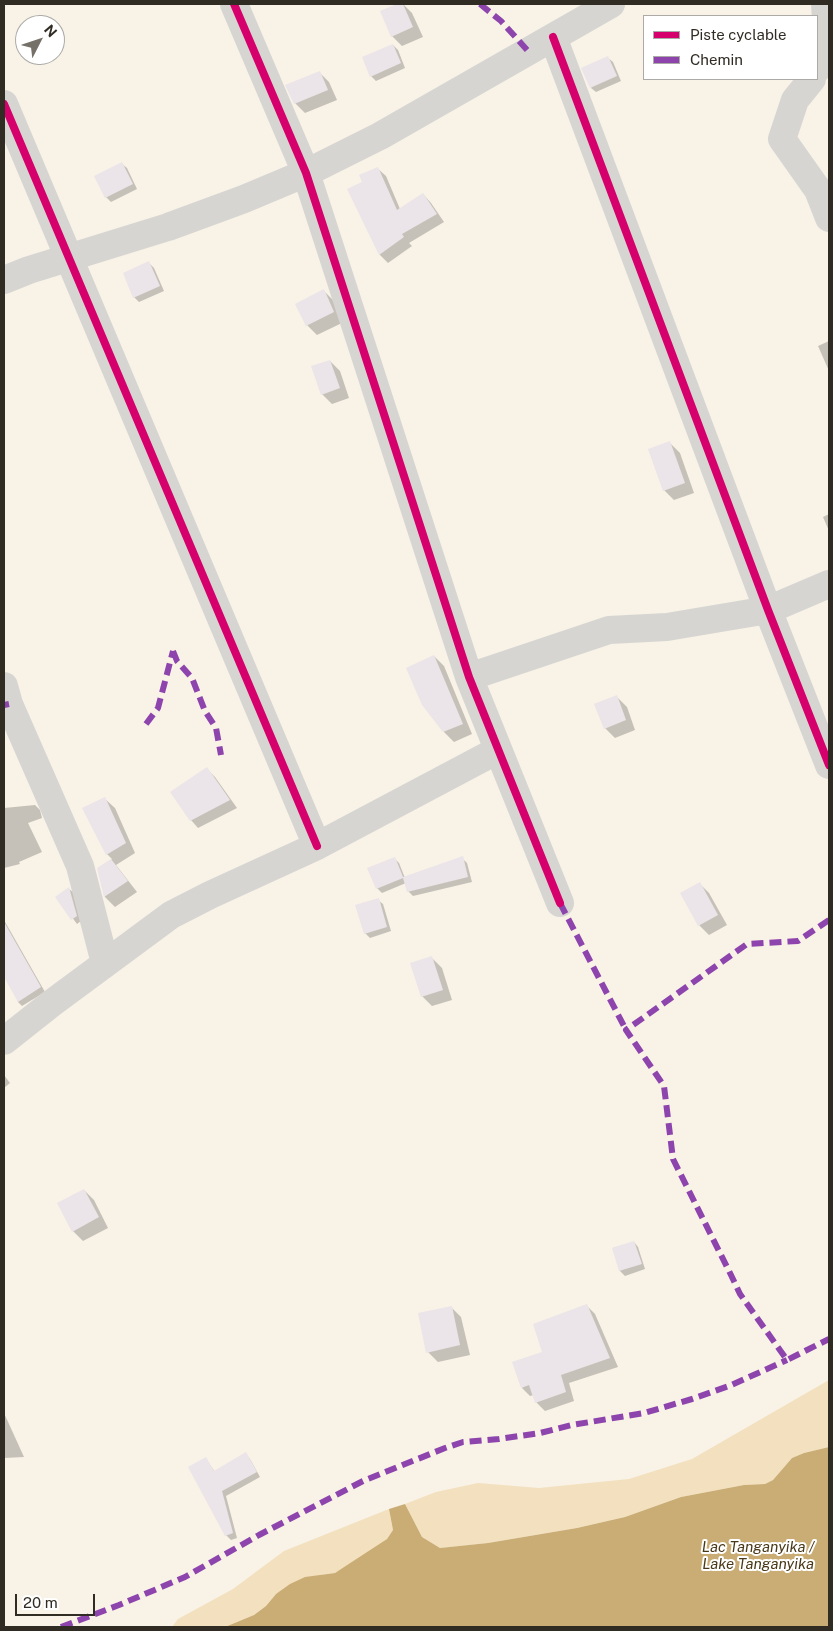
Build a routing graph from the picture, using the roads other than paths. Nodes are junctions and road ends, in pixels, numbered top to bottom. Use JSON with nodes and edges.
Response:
{"nodes":[{"id":1,"x":234,"y":4,"type":"edge"},
{"id":2,"x":610,"y":4,"type":"edge"},
{"id":3,"x":825,"y":4,"type":"edge"},
{"id":4,"x":553,"y":38,"type":"junction"},
{"id":5,"x":818,"y":66,"type":"edge"},
{"id":6,"x":811,"y":80,"type":"edge"},
{"id":7,"x":4,"y":104,"type":"edge"},
{"id":8,"x":306,"y":173,"type":"junction"},
{"id":9,"x":829,"y":218,"type":"edge"},
{"id":10,"x":69,"y":257,"type":"junction"},
{"id":11,"x":4,"y":280,"type":"edge"},
{"id":12,"x":829,"y":584,"type":"edge"},
{"id":13,"x":768,"y":610,"type":"junction"},
{"id":14,"x":469,"y":677,"type":"junction"},
{"id":15,"x":4,"y":686,"type":"edge"},
{"id":16,"x":498,"y":750,"type":"junction"},
{"id":17,"x":829,"y":765,"type":"edge"},
{"id":18,"x":317,"y":846,"type":"junction"},
{"id":19,"x":560,"y":904,"type":"dead end"},
{"id":20,"x":105,"y":963,"type":"junction"},
{"id":21,"x":4,"y":1041,"type":"edge"}],
"edges":[{"from":1,"to":8,"type":"street"},
{"from":2,"to":4,"type":"street"},
{"from":3,"to":5,"type":"street"},
{"from":4,"to":8,"type":"street"},
{"from":4,"to":13,"type":"street"},
{"from":6,"to":9,"type":"street"},
{"from":7,"to":10,"type":"street"},
{"from":8,"to":10,"type":"street"},
{"from":8,"to":14,"type":"street"},
{"from":10,"to":11,"type":"street"},
{"from":10,"to":18,"type":"street"},
{"from":12,"to":13,"type":"street"},
{"from":13,"to":14,"type":"street"},
{"from":13,"to":17,"type":"street"},
{"from":14,"to":16,"type":"street"},
{"from":15,"to":20,"type":"street"},
{"from":16,"to":18,"type":"street"},
{"from":16,"to":19,"type":"street"},
{"from":18,"to":20,"type":"street"},
{"from":20,"to":21,"type":"street"}]}
